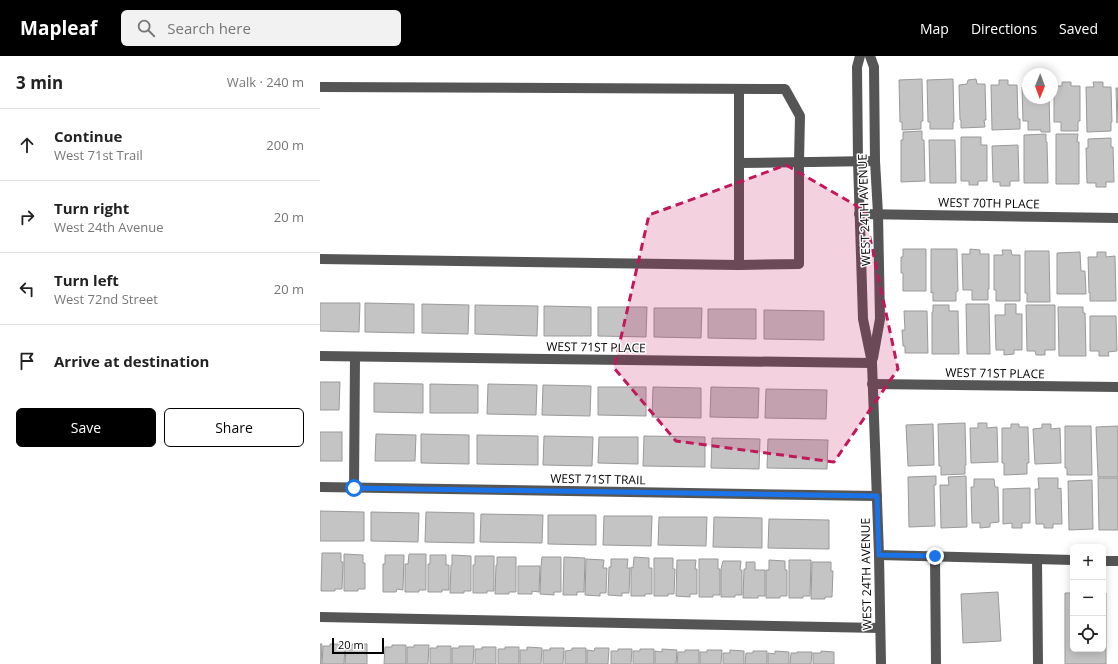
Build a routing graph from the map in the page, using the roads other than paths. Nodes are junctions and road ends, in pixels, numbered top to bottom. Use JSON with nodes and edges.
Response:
{"nodes":[{"id":1,"x":860,"y":56,"type":"edge"},
{"id":2,"x":870,"y":56,"type":"edge"},
{"id":3,"x":320,"y":86,"type":"edge"},
{"id":4,"x":739,"y":89,"type":"junction"},
{"id":5,"x":858,"y":161,"type":"junction"},
{"id":6,"x":875,"y":161,"type":"junction"},
{"id":7,"x":799,"y":162,"type":"junction"},
{"id":8,"x":739,"y":163,"type":"junction"},
{"id":9,"x":859,"y":214,"type":"junction"},
{"id":10,"x":878,"y":214,"type":"junction"},
{"id":11,"x":1118,"y":218,"type":"edge"},
{"id":12,"x":320,"y":259,"type":"edge"},
{"id":13,"x":739,"y":264,"type":"junction"},
{"id":14,"x":320,"y":356,"type":"edge"},
{"id":15,"x":355,"y":357,"type":"junction"},
{"id":16,"x":872,"y":363,"type":"junction"},
{"id":17,"x":872,"y":384,"type":"junction"},
{"id":18,"x":1118,"y":387,"type":"edge"},
{"id":19,"x":320,"y":487,"type":"edge"},
{"id":20,"x":354,"y":488,"type":"junction"},
{"id":21,"x":877,"y":496,"type":"junction"},
{"id":22,"x":879,"y":555,"type":"junction"},
{"id":23,"x":935,"y":556,"type":"junction"},
{"id":24,"x":1037,"y":559,"type":"junction"},
{"id":25,"x":1070,"y":560,"type":"edge"},
{"id":26,"x":1106,"y":561,"type":"edge"},
{"id":27,"x":1118,"y":561,"type":"edge"},
{"id":28,"x":320,"y":618,"type":"edge"},
{"id":29,"x":880,"y":628,"type":"junction"},
{"id":30,"x":881,"y":664,"type":"edge"},
{"id":31,"x":936,"y":664,"type":"edge"},
{"id":32,"x":1038,"y":664,"type":"edge"}],
"edges":[{"from":1,"to":5,"type":"street","name":"WEST 24TH AVENUE"},
{"from":2,"to":6,"type":"street","name":"WEST 24TH AVENUE"},
{"from":3,"to":4,"type":"street"},
{"from":4,"to":7,"type":"street"},
{"from":4,"to":8,"type":"street"},
{"from":5,"to":6,"type":"street"},
{"from":5,"to":7,"type":"street"},
{"from":5,"to":9,"type":"street","name":"WEST 24TH AVENUE"},
{"from":6,"to":10,"type":"street","name":"WEST 24TH AVENUE"},
{"from":7,"to":8,"type":"street"},
{"from":7,"to":13,"type":"street"},
{"from":8,"to":13,"type":"street"},
{"from":9,"to":10,"type":"street","name":"WEST 70TH PLACE"},
{"from":9,"to":16,"type":"street","name":"WEST 24TH AVENUE"},
{"from":10,"to":11,"type":"street","name":"WEST 70TH PLACE"},
{"from":10,"to":16,"type":"street","name":"WEST 24TH AVENUE"},
{"from":12,"to":13,"type":"street"},
{"from":14,"to":15,"type":"street","name":"WEST 71ST PLACE"},
{"from":15,"to":16,"type":"street","name":"WEST 71ST PLACE"},
{"from":15,"to":20,"type":"street"},
{"from":16,"to":17,"type":"street","name":"WEST 24TH AVENUE"},
{"from":17,"to":18,"type":"street","name":"WEST 71ST PLACE"},
{"from":17,"to":21,"type":"street","name":"WEST 24TH AVENUE"},
{"from":19,"to":20,"type":"street","name":"WEST 71ST TRAIL"},
{"from":20,"to":21,"type":"street","name":"WEST 71ST TRAIL"},
{"from":21,"to":22,"type":"street","name":"WEST 24TH AVENUE"},
{"from":22,"to":23,"type":"street"},
{"from":22,"to":29,"type":"street","name":"WEST 24TH AVENUE"},
{"from":23,"to":24,"type":"street"},
{"from":23,"to":31,"type":"street"},
{"from":24,"to":25,"type":"street"},
{"from":24,"to":32,"type":"street"},
{"from":26,"to":27,"type":"street"},
{"from":28,"to":29,"type":"street"},
{"from":29,"to":30,"type":"street","name":"WEST 24TH AVENUE"}]}
